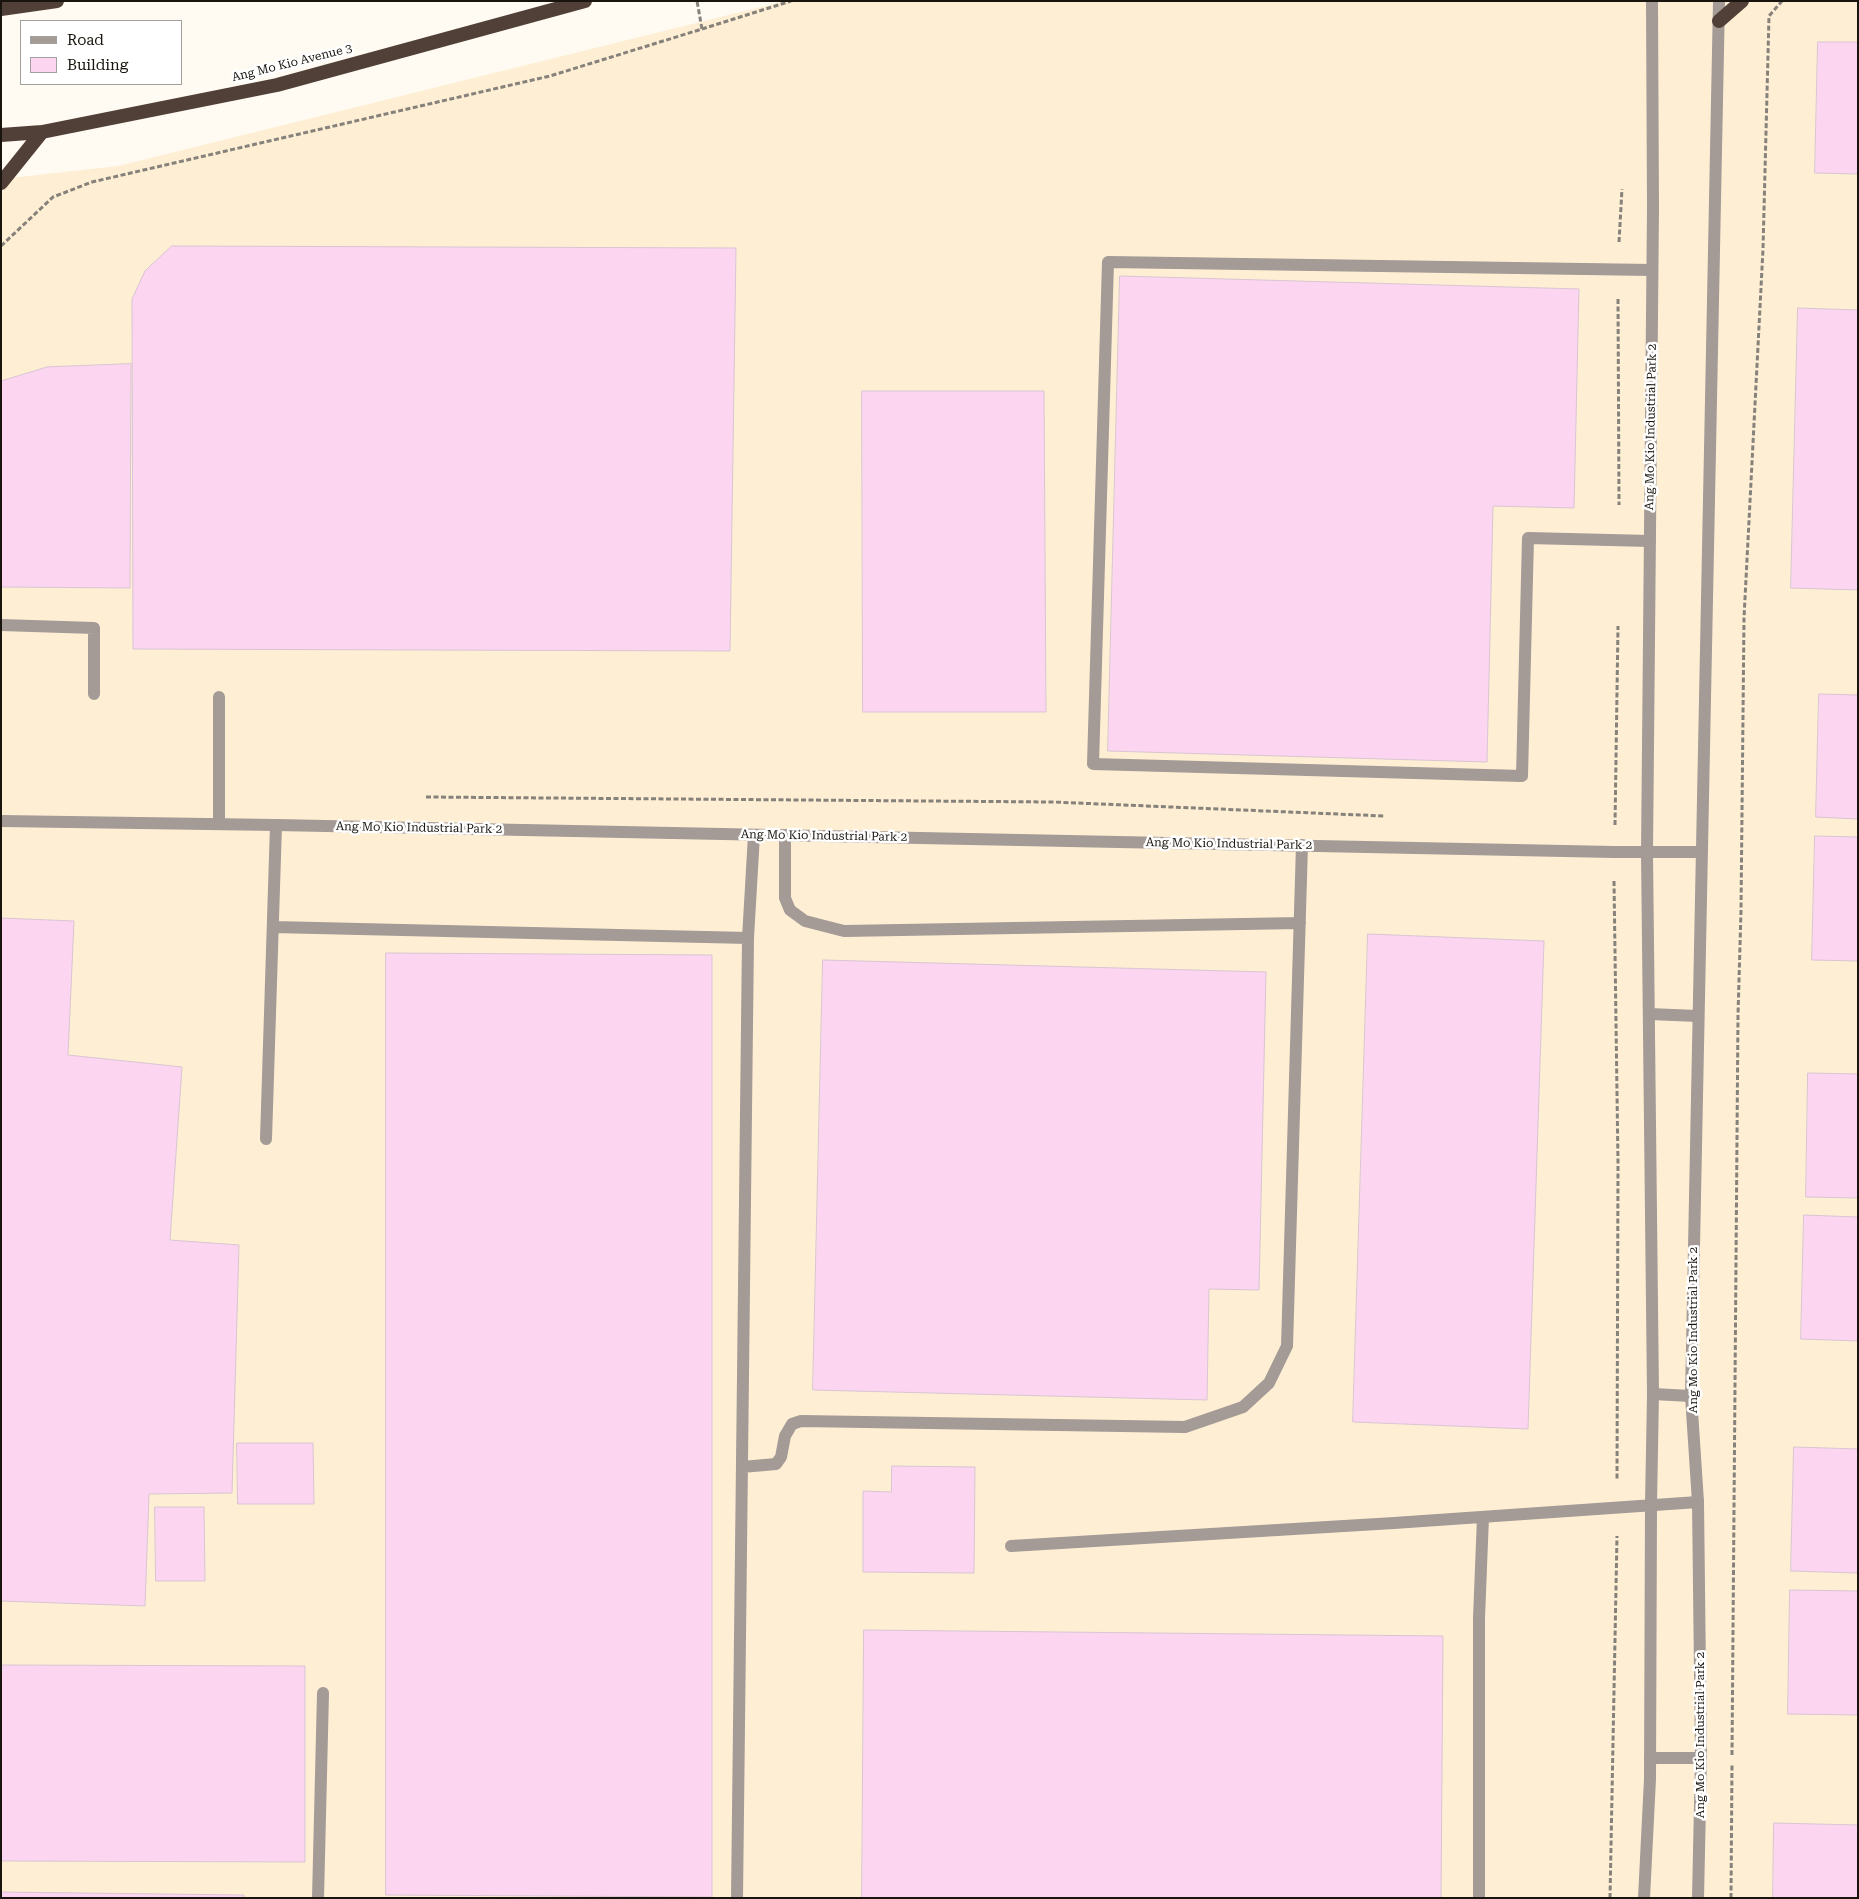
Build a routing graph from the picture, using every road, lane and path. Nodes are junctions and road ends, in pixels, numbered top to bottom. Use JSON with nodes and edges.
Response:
{"nodes":[{"id":1,"x":57,"y":1,"type":"edge"},
{"id":2,"x":585,"y":1,"type":"edge"},
{"id":3,"x":697,"y":1,"type":"edge"},
{"id":4,"x":791,"y":1,"type":"edge"},
{"id":5,"x":1652,"y":1,"type":"edge"},
{"id":6,"x":1719,"y":1,"type":"edge"},
{"id":7,"x":1742,"y":1,"type":"edge"},
{"id":8,"x":1782,"y":1,"type":"edge"},
{"id":9,"x":1,"y":9,"type":"edge"},
{"id":10,"x":1719,"y":21,"type":"junction"},
{"id":11,"x":702,"y":29,"type":"junction"},
{"id":12,"x":42,"y":132,"type":"junction"},
{"id":13,"x":1,"y":135,"type":"edge"},
{"id":14,"x":1,"y":183,"type":"edge"},
{"id":15,"x":1,"y":246,"type":"edge"},
{"id":16,"x":1652,"y":270,"type":"junction"},
{"id":17,"x":1650,"y":541,"type":"junction"},
{"id":18,"x":1,"y":625,"type":"edge"},
{"id":19,"x":94,"y":694,"type":"dead end"},
{"id":20,"x":219,"y":697,"type":"dead end"},
{"id":21,"x":418,"y":797,"type":"dead end"},
{"id":22,"x":1388,"y":816,"type":"dead end"},
{"id":23,"x":1,"y":821,"type":"edge"},
{"id":24,"x":219,"y":824,"type":"junction"},
{"id":25,"x":276,"y":825,"type":"junction"},
{"id":26,"x":754,"y":835,"type":"junction"},
{"id":27,"x":785,"y":835,"type":"junction"},
{"id":28,"x":1302,"y":846,"type":"junction"},
{"id":29,"x":1647,"y":852,"type":"junction"},
{"id":30,"x":1701,"y":852,"type":"junction"},
{"id":31,"x":1300,"y":923,"type":"junction"},
{"id":32,"x":273,"y":927,"type":"junction"},
{"id":33,"x":748,"y":938,"type":"junction"},
{"id":34,"x":1649,"y":1014,"type":"junction"},
{"id":35,"x":1698,"y":1016,"type":"junction"},
{"id":36,"x":266,"y":1139,"type":"dead end"},
{"id":37,"x":1653,"y":1394,"type":"junction"},
{"id":38,"x":1691,"y":1396,"type":"junction"},
{"id":39,"x":742,"y":1467,"type":"junction"},
{"id":40,"x":1698,"y":1502,"type":"junction"},
{"id":41,"x":1650,"y":1504,"type":"junction"},
{"id":42,"x":1483,"y":1517,"type":"junction"},
{"id":43,"x":1011,"y":1546,"type":"dead end"},
{"id":44,"x":323,"y":1693,"type":"dead end"},
{"id":45,"x":1650,"y":1758,"type":"junction"},
{"id":46,"x":1701,"y":1758,"type":"junction"},
{"id":47,"x":318,"y":1898,"type":"edge"},
{"id":48,"x":737,"y":1898,"type":"edge"},
{"id":49,"x":1479,"y":1898,"type":"edge"},
{"id":50,"x":1644,"y":1898,"type":"edge"},
{"id":51,"x":1698,"y":1898,"type":"edge"},
{"id":52,"x":1731,"y":1898,"type":"edge"}],
"edges":[{"from":1,"to":9,"type":"highway"},
{"from":2,"to":12,"type":"highway","name":"Ang Mo Kio Avenue 3"},
{"from":3,"to":11,"type":"path"},
{"from":4,"to":11,"type":"path"},
{"from":5,"to":16,"type":"street","name":"Ang Mo Kio Industrial Park 2"},
{"from":6,"to":10,"type":"street","name":"Ang Mo Kio Industrial Park 2"},
{"from":7,"to":10,"type":"highway"},
{"from":8,"to":52,"type":"path"},
{"from":10,"to":30,"type":"street","name":"Ang Mo Kio Industrial Park 2"},
{"from":11,"to":15,"type":"path"},
{"from":12,"to":13,"type":"highway","name":"Ang Mo Kio Avenue 3"},
{"from":12,"to":14,"type":"highway"},
{"from":16,"to":17,"type":"street","name":"Ang Mo Kio Industrial Park 2"},
{"from":16,"to":17,"type":"street"},
{"from":17,"to":29,"type":"street","name":"Ang Mo Kio Industrial Park 2"},
{"from":18,"to":19,"type":"street"},
{"from":20,"to":24,"type":"street"},
{"from":21,"to":22,"type":"path"},
{"from":23,"to":24,"type":"street","name":"Ang Mo Kio Industrial Park 2"},
{"from":24,"to":25,"type":"street","name":"Ang Mo Kio Industrial Park 2"},
{"from":25,"to":26,"type":"street","name":"Ang Mo Kio Industrial Park 2"},
{"from":25,"to":32,"type":"street"},
{"from":26,"to":27,"type":"street","name":"Ang Mo Kio Industrial Park 2"},
{"from":26,"to":33,"type":"street"},
{"from":27,"to":28,"type":"street","name":"Ang Mo Kio Industrial Park 2"},
{"from":27,"to":31,"type":"street"},
{"from":28,"to":29,"type":"street","name":"Ang Mo Kio Industrial Park 2"},
{"from":28,"to":31,"type":"street"},
{"from":29,"to":30,"type":"street","name":"Ang Mo Kio Industrial Park 2"},
{"from":29,"to":34,"type":"street","name":"Ang Mo Kio Industrial Park 2"},
{"from":30,"to":35,"type":"street","name":"Ang Mo Kio Industrial Park 2"},
{"from":31,"to":39,"type":"street"},
{"from":32,"to":33,"type":"street"},
{"from":32,"to":36,"type":"street"},
{"from":33,"to":39,"type":"street"},
{"from":34,"to":35,"type":"street"},
{"from":34,"to":37,"type":"street","name":"Ang Mo Kio Industrial Park 2"},
{"from":35,"to":38,"type":"street","name":"Ang Mo Kio Industrial Park 2"},
{"from":37,"to":38,"type":"street"},
{"from":37,"to":41,"type":"street","name":"Ang Mo Kio Industrial Park 2"},
{"from":38,"to":40,"type":"street","name":"Ang Mo Kio Industrial Park 2"},
{"from":39,"to":48,"type":"street"},
{"from":40,"to":41,"type":"street"},
{"from":40,"to":46,"type":"street","name":"Ang Mo Kio Industrial Park 2"},
{"from":41,"to":42,"type":"street"},
{"from":41,"to":45,"type":"street","name":"Ang Mo Kio Industrial Park 2"},
{"from":42,"to":43,"type":"street"},
{"from":42,"to":49,"type":"street"},
{"from":44,"to":47,"type":"street"},
{"from":45,"to":46,"type":"street"},
{"from":45,"to":50,"type":"street","name":"Ang Mo Kio Industrial Park 2"},
{"from":46,"to":51,"type":"street","name":"Ang Mo Kio Industrial Park 2"}]}
